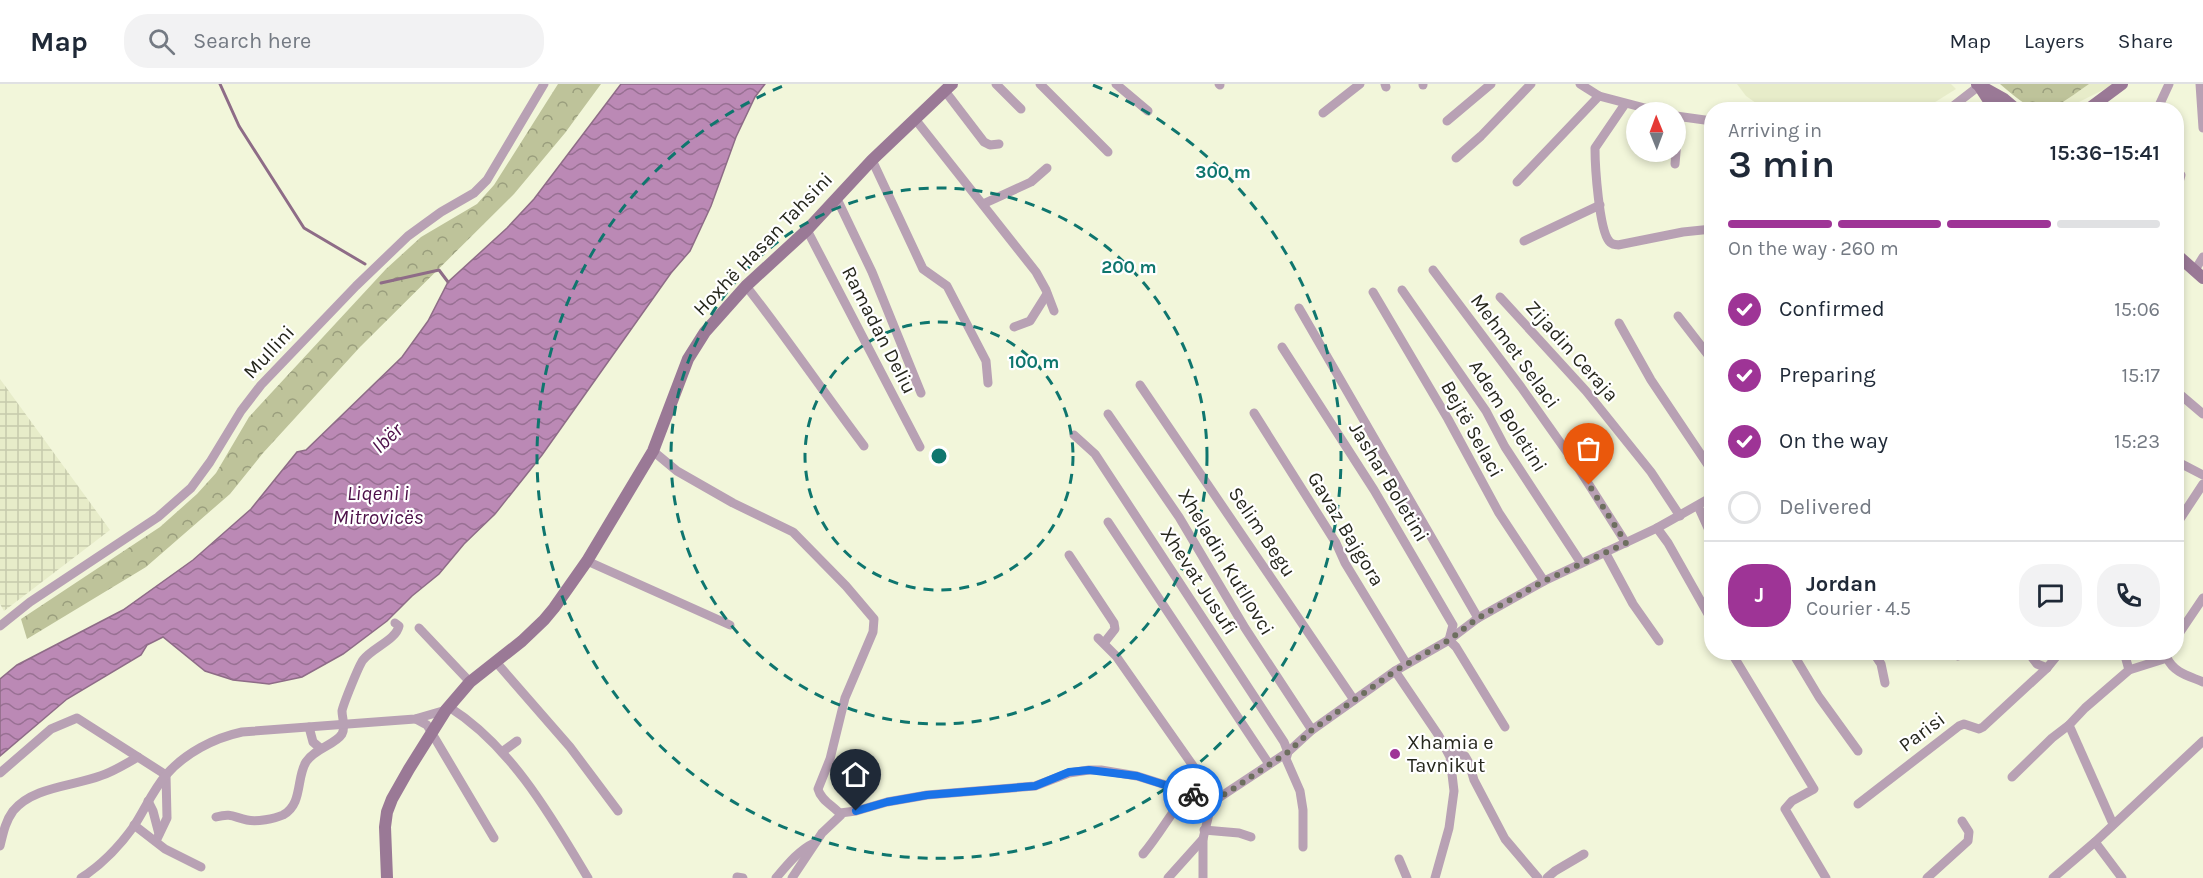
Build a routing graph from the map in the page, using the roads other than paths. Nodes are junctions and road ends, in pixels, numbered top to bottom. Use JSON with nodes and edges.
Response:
{"nodes":[{"id":1,"x":544,"y":84,"type":"edge"},
{"id":2,"x":996,"y":84,"type":"edge"},
{"id":3,"x":1040,"y":84,"type":"edge"},
{"id":4,"x":1116,"y":84,"type":"edge"},
{"id":5,"x":1360,"y":84,"type":"edge"},
{"id":6,"x":1491,"y":84,"type":"edge"},
{"id":7,"x":1531,"y":84,"type":"edge"},
{"id":8,"x":1580,"y":84,"type":"edge"},
{"id":9,"x":2122,"y":84,"type":"edge"},
{"id":10,"x":2169,"y":84,"type":"edge"},
{"id":11,"x":2200,"y":84,"type":"edge"},
{"id":12,"x":1978,"y":85,"type":"edge"},
{"id":13,"x":948,"y":87,"type":"edge"},
{"id":14,"x":1599,"y":96,"type":"junction"},
{"id":15,"x":1958,"y":102,"type":"edge"},
{"id":16,"x":1990,"y":102,"type":"edge"},
{"id":17,"x":2008,"y":102,"type":"edge"},
{"id":18,"x":2096,"y":102,"type":"edge"},
{"id":19,"x":2161,"y":102,"type":"edge"},
{"id":20,"x":1625,"y":104,"type":"joint"},
{"id":21,"x":1021,"y":109,"type":"dead end"},
{"id":22,"x":1148,"y":111,"type":"dead end"},
{"id":23,"x":1323,"y":113,"type":"dead end"},
{"id":24,"x":1686,"y":118,"type":"edge"},
{"id":25,"x":915,"y":119,"type":"junction"},
{"id":26,"x":1704,"y":120,"type":"edge"},
{"id":27,"x":1447,"y":121,"type":"dead end"},
{"id":28,"x":2203,"y":128,"type":"edge"},
{"id":29,"x":999,"y":144,"type":"dead end"},
{"id":30,"x":1108,"y":153,"type":"dead end"},
{"id":31,"x":1456,"y":158,"type":"dead end"},
{"id":32,"x":872,"y":160,"type":"junction"},
{"id":33,"x":1047,"y":168,"type":"dead end"},
{"id":34,"x":1517,"y":182,"type":"dead end"},
{"id":35,"x":837,"y":199,"type":"junction"},
{"id":36,"x":983,"y":204,"type":"junction"},
{"id":37,"x":1600,"y":205,"type":"junction"},
{"id":38,"x":807,"y":230,"type":"junction"},
{"id":39,"x":1704,"y":230,"type":"edge"},
{"id":40,"x":1524,"y":241,"type":"dead end"},
{"id":41,"x":2203,"y":257,"type":"edge"},
{"id":42,"x":2184,"y":261,"type":"edge"},
{"id":43,"x":1433,"y":270,"type":"dead end"},
{"id":44,"x":2199,"y":274,"type":"edge"},
{"id":45,"x":746,"y":286,"type":"junction"},
{"id":46,"x":1402,"y":290,"type":"dead end"},
{"id":47,"x":1373,"y":292,"type":"dead end"},
{"id":48,"x":1047,"y":294,"type":"junction"},
{"id":49,"x":1500,"y":297,"type":"dead end"},
{"id":50,"x":1299,"y":308,"type":"dead end"},
{"id":51,"x":1054,"y":311,"type":"dead end"},
{"id":52,"x":1678,"y":315,"type":"dead end"},
{"id":53,"x":1619,"y":323,"type":"dead end"},
{"id":54,"x":1014,"y":327,"type":"dead end"},
{"id":55,"x":1282,"y":347,"type":"dead end"},
{"id":56,"x":1704,"y":349,"type":"edge"},
{"id":57,"x":988,"y":383,"type":"dead end"},
{"id":58,"x":1140,"y":385,"type":"dead end"},
{"id":59,"x":921,"y":393,"type":"dead end"},
{"id":60,"x":2184,"y":398,"type":"edge"},
{"id":61,"x":1254,"y":413,"type":"dead end"},
{"id":62,"x":1108,"y":414,"type":"dead end"},
{"id":63,"x":2203,"y":414,"type":"edge"},
{"id":64,"x":1074,"y":435,"type":"dead end"},
{"id":65,"x":864,"y":446,"type":"dead end"},
{"id":66,"x":920,"y":447,"type":"dead end"},
{"id":67,"x":653,"y":451,"type":"junction"},
{"id":68,"x":1704,"y":459,"type":"edge"},
{"id":69,"x":2184,"y":465,"type":"edge"},
{"id":70,"x":2203,"y":475,"type":"edge"},
{"id":71,"x":2203,"y":484,"type":"edge"},
{"id":72,"x":1704,"y":502,"type":"edge"},
{"id":73,"x":1698,"y":506,"type":"junction"},
{"id":74,"x":2184,"y":513,"type":"edge"},
{"id":75,"x":1680,"y":516,"type":"junction"},
{"id":76,"x":1704,"y":519,"type":"edge"},
{"id":77,"x":1108,"y":522,"type":"dead end"},
{"id":78,"x":1657,"y":528,"type":"junction"},
{"id":79,"x":1626,"y":543,"type":"junction"},
{"id":80,"x":1605,"y":552,"type":"junction"},
{"id":81,"x":1069,"y":555,"type":"dead end"},
{"id":82,"x":587,"y":561,"type":"junction"},
{"id":83,"x":1581,"y":563,"type":"junction"},
{"id":84,"x":1544,"y":581,"type":"junction"},
{"id":85,"x":2203,"y":598,"type":"edge"},
{"id":86,"x":1704,"y":607,"type":"edge"},
{"id":87,"x":1478,"y":618,"type":"junction"},
{"id":88,"x":395,"y":623,"type":"dead end"},
{"id":89,"x":730,"y":625,"type":"dead end"},
{"id":90,"x":0,"y":626,"type":"edge"},
{"id":91,"x":2184,"y":626,"type":"edge"},
{"id":92,"x":419,"y":628,"type":"dead end"},
{"id":93,"x":1449,"y":640,"type":"junction"},
{"id":94,"x":1659,"y":641,"type":"dead end"},
{"id":95,"x":1736,"y":660,"type":"edge"},
{"id":96,"x":1797,"y":660,"type":"edge"},
{"id":97,"x":1878,"y":660,"type":"edge"},
{"id":98,"x":2035,"y":660,"type":"edge"},
{"id":99,"x":2054,"y":660,"type":"edge"},
{"id":100,"x":2126,"y":660,"type":"edge"},
{"id":101,"x":2155,"y":660,"type":"edge"},
{"id":102,"x":2169,"y":660,"type":"edge"},
{"id":103,"x":496,"y":662,"type":"junction"},
{"id":104,"x":1406,"y":663,"type":"junction"},
{"id":105,"x":2047,"y":668,"type":"junction"},
{"id":106,"x":2129,"y":670,"type":"junction"},
{"id":107,"x":1395,"y":671,"type":"junction"},
{"id":108,"x":470,"y":682,"type":"junction"},
{"id":109,"x":2203,"y":682,"type":"edge"},
{"id":110,"x":1885,"y":683,"type":"dead end"},
{"id":111,"x":1354,"y":700,"type":"junction"},
{"id":112,"x":447,"y":708,"type":"junction"},
{"id":113,"x":415,"y":719,"type":"junction"},
{"id":114,"x":343,"y":724,"type":"junction"},
{"id":115,"x":2069,"y":725,"type":"junction"},
{"id":116,"x":309,"y":727,"type":"junction"},
{"id":117,"x":1505,"y":727,"type":"dead end"},
{"id":118,"x":1312,"y":730,"type":"junction"},
{"id":119,"x":431,"y":733,"type":"junction"},
{"id":120,"x":517,"y":741,"type":"dead end"},
{"id":121,"x":2203,"y":741,"type":"edge"},
{"id":122,"x":320,"y":748,"type":"junction"},
{"id":123,"x":1447,"y":750,"type":"junction"},
{"id":124,"x":1858,"y":751,"type":"dead end"},
{"id":125,"x":502,"y":752,"type":"junction"},
{"id":126,"x":1288,"y":752,"type":"junction"},
{"id":127,"x":138,"y":757,"type":"junction"},
{"id":128,"x":1269,"y":764,"type":"junction"},
{"id":129,"x":0,"y":773,"type":"edge"},
{"id":130,"x":166,"y":775,"type":"junction"},
{"id":131,"x":2012,"y":777,"type":"dead end"},
{"id":132,"x":1188,"y":793,"type":"junction"},
{"id":133,"x":1213,"y":797,"type":"junction"},
{"id":134,"x":148,"y":801,"type":"junction"},
{"id":135,"x":1858,"y":804,"type":"dead end"},
{"id":136,"x":618,"y":811,"type":"dead end"},
{"id":137,"x":840,"y":813,"type":"junction"},
{"id":138,"x":216,"y":817,"type":"dead end"},
{"id":139,"x":1962,"y":821,"type":"dead end"},
{"id":140,"x":2113,"y":824,"type":"junction"},
{"id":141,"x":134,"y":825,"type":"junction"},
{"id":142,"x":1204,"y":834,"type":"junction"},
{"id":143,"x":1251,"y":837,"type":"dead end"},
{"id":144,"x":157,"y":838,"type":"junction"},
{"id":145,"x":494,"y":838,"type":"dead end"},
{"id":146,"x":816,"y":842,"type":"junction"},
{"id":147,"x":2095,"y":842,"type":"junction"},
{"id":148,"x":0,"y":846,"type":"edge"},
{"id":149,"x":1302,"y":847,"type":"dead end"},
{"id":150,"x":1143,"y":854,"type":"dead end"},
{"id":151,"x":1584,"y":854,"type":"dead end"},
{"id":152,"x":1398,"y":859,"type":"dead end"},
{"id":153,"x":201,"y":867,"type":"dead end"},
{"id":154,"x":779,"y":875,"type":"edge"},
{"id":155,"x":737,"y":877,"type":"edge"},
{"id":156,"x":81,"y":878,"type":"edge"},
{"id":157,"x":387,"y":878,"type":"edge"},
{"id":158,"x":588,"y":878,"type":"edge"},
{"id":159,"x":743,"y":878,"type":"edge"},
{"id":160,"x":767,"y":878,"type":"edge"},
{"id":161,"x":792,"y":878,"type":"edge"},
{"id":162,"x":1168,"y":878,"type":"edge"},
{"id":163,"x":1203,"y":878,"type":"edge"},
{"id":164,"x":1407,"y":878,"type":"edge"},
{"id":165,"x":1435,"y":878,"type":"edge"},
{"id":166,"x":1538,"y":878,"type":"edge"},
{"id":167,"x":1547,"y":878,"type":"edge"},
{"id":168,"x":1826,"y":878,"type":"edge"},
{"id":169,"x":1927,"y":878,"type":"edge"},
{"id":170,"x":2053,"y":878,"type":"edge"},
{"id":171,"x":2122,"y":878,"type":"edge"}],
"edges":[{"from":1,"to":90,"type":"street","name":"Mullini"},
{"from":2,"to":21,"type":"street"},
{"from":3,"to":30,"type":"street"},
{"from":4,"to":22,"type":"street"},
{"from":5,"to":23,"type":"street"},
{"from":6,"to":27,"type":"street"},
{"from":7,"to":31,"type":"street"},
{"from":8,"to":14,"type":"street"},
{"from":9,"to":18,"type":"street"},
{"from":10,"to":19,"type":"street"},
{"from":11,"to":28,"type":"street"},
{"from":12,"to":15,"type":"street"},
{"from":12,"to":16,"type":"street"},
{"from":12,"to":17,"type":"street"},
{"from":13,"to":25,"type":"street","name":"Hoxhë Hasan Tahsini"},
{"from":13,"to":29,"type":"street"},
{"from":14,"to":20,"type":"street"},
{"from":14,"to":34,"type":"street"},
{"from":20,"to":37,"type":"street"},
{"from":24,"to":26,"type":"street"},
{"from":25,"to":32,"type":"street","name":"Hoxhë Hasan Tahsini"},
{"from":25,"to":36,"type":"street"},
{"from":32,"to":35,"type":"street","name":"Hoxhë Hasan Tahsini"},
{"from":32,"to":57,"type":"street"},
{"from":33,"to":36,"type":"street"},
{"from":35,"to":38,"type":"street","name":"Hoxhë Hasan Tahsini"},
{"from":35,"to":59,"type":"street"},
{"from":36,"to":48,"type":"street"},
{"from":37,"to":39,"type":"street"},
{"from":37,"to":40,"type":"street"},
{"from":38,"to":45,"type":"street","name":"Hoxhë Hasan Tahsini"},
{"from":38,"to":66,"type":"street","name":"Ramadan Deliu"},
{"from":41,"to":44,"type":"street"},
{"from":42,"to":44,"type":"street"},
{"from":43,"to":79,"type":"street","name":"Mehmet Selaci"},
{"from":45,"to":65,"type":"street"},
{"from":45,"to":67,"type":"street","name":"Hoxhë Hasan Tahsini"},
{"from":46,"to":83,"type":"street","name":"Adem Boletini"},
{"from":47,"to":84,"type":"street","name":"Bejtë Selaci"},
{"from":48,"to":51,"type":"street"},
{"from":48,"to":54,"type":"street"},
{"from":49,"to":75,"type":"street","name":"Zijadin Ceraja"},
{"from":50,"to":87,"type":"street"},
{"from":52,"to":56,"type":"street"},
{"from":53,"to":68,"type":"street"},
{"from":55,"to":93,"type":"street","name":"Jashar Boletini"},
{"from":58,"to":111,"type":"street","name":"Selim Begu"},
{"from":60,"to":63,"type":"street"},
{"from":61,"to":104,"type":"street","name":"Gavaz Bajgora"},
{"from":62,"to":118,"type":"street","name":"Xheladin Kutllovci"},
{"from":64,"to":126,"type":"street","name":"Xhevat Jusufi"},
{"from":67,"to":82,"type":"street","name":"Hoxhë Hasan Tahsini"},
{"from":67,"to":137,"type":"street"},
{"from":69,"to":70,"type":"street"},
{"from":71,"to":74,"type":"street"},
{"from":72,"to":73,"type":"street"},
{"from":73,"to":75,"type":"street"},
{"from":73,"to":76,"type":"street"},
{"from":75,"to":78,"type":"street"},
{"from":77,"to":128,"type":"street"},
{"from":78,"to":79,"type":"street"},
{"from":78,"to":86,"type":"street"},
{"from":79,"to":80,"type":"street"},
{"from":80,"to":83,"type":"street"},
{"from":80,"to":94,"type":"street"},
{"from":81,"to":133,"type":"street"},
{"from":82,"to":89,"type":"street"},
{"from":82,"to":103,"type":"street","name":"Hoxhë Hasan Tahsini"},
{"from":83,"to":84,"type":"street"},
{"from":84,"to":87,"type":"street"},
{"from":85,"to":91,"type":"street"},
{"from":87,"to":93,"type":"street"},
{"from":88,"to":114,"type":"street"},
{"from":92,"to":108,"type":"street"},
{"from":93,"to":104,"type":"street"},
{"from":93,"to":117,"type":"street"},
{"from":95,"to":168,"type":"street"},
{"from":96,"to":124,"type":"street"},
{"from":97,"to":110,"type":"street"},
{"from":98,"to":105,"type":"street"},
{"from":99,"to":105,"type":"street","name":"Parisi"},
{"from":100,"to":106,"type":"street"},
{"from":101,"to":106,"type":"street"},
{"from":102,"to":109,"type":"street"},
{"from":103,"to":108,"type":"street","name":"Hoxhë Hasan Tahsini"},
{"from":103,"to":136,"type":"street"},
{"from":104,"to":107,"type":"street"},
{"from":105,"to":135,"type":"street","name":"Parisi"},
{"from":106,"to":115,"type":"street"},
{"from":107,"to":111,"type":"street"},
{"from":107,"to":123,"type":"street"},
{"from":108,"to":112,"type":"street","name":"Hoxhë Hasan Tahsini"},
{"from":111,"to":118,"type":"street"},
{"from":112,"to":113,"type":"street"},
{"from":112,"to":119,"type":"street","name":"Hoxhë Hasan Tahsini"},
{"from":112,"to":125,"type":"street"},
{"from":113,"to":114,"type":"street"},
{"from":113,"to":119,"type":"street"},
{"from":114,"to":116,"type":"street"},
{"from":114,"to":122,"type":"street"},
{"from":115,"to":131,"type":"street"},
{"from":115,"to":140,"type":"street"},
{"from":116,"to":122,"type":"street"},
{"from":116,"to":130,"type":"street"},
{"from":118,"to":126,"type":"street"},
{"from":119,"to":145,"type":"street"},
{"from":119,"to":157,"type":"street","name":"Hoxhë Hasan Tahsini"},
{"from":120,"to":125,"type":"street"},
{"from":121,"to":140,"type":"street"},
{"from":122,"to":138,"type":"street"},
{"from":123,"to":165,"type":"street"},
{"from":123,"to":166,"type":"street"},
{"from":125,"to":158,"type":"street"},
{"from":126,"to":128,"type":"street"},
{"from":126,"to":149,"type":"street","name":"Xhevat Jusufi"},
{"from":127,"to":129,"type":"street"},
{"from":127,"to":130,"type":"street"},
{"from":127,"to":148,"type":"street"},
{"from":128,"to":133,"type":"street"},
{"from":130,"to":134,"type":"street"},
{"from":130,"to":144,"type":"street"},
{"from":132,"to":133,"type":"street"},
{"from":132,"to":137,"type":"street"},
{"from":132,"to":150,"type":"street"},
{"from":133,"to":142,"type":"street"},
{"from":134,"to":141,"type":"street"},
{"from":134,"to":144,"type":"street"},
{"from":137,"to":146,"type":"street"},
{"from":139,"to":169,"type":"street"},
{"from":140,"to":147,"type":"street"},
{"from":141,"to":144,"type":"street"},
{"from":141,"to":156,"type":"street"},
{"from":142,"to":143,"type":"street"},
{"from":142,"to":162,"type":"street"},
{"from":142,"to":163,"type":"street"},
{"from":144,"to":153,"type":"street"},
{"from":146,"to":154,"type":"street"},
{"from":146,"to":161,"type":"street"},
{"from":147,"to":170,"type":"street"},
{"from":147,"to":171,"type":"street"},
{"from":151,"to":167,"type":"street"},
{"from":152,"to":164,"type":"street"},
{"from":154,"to":160,"type":"street"},
{"from":155,"to":159,"type":"street"}]}
